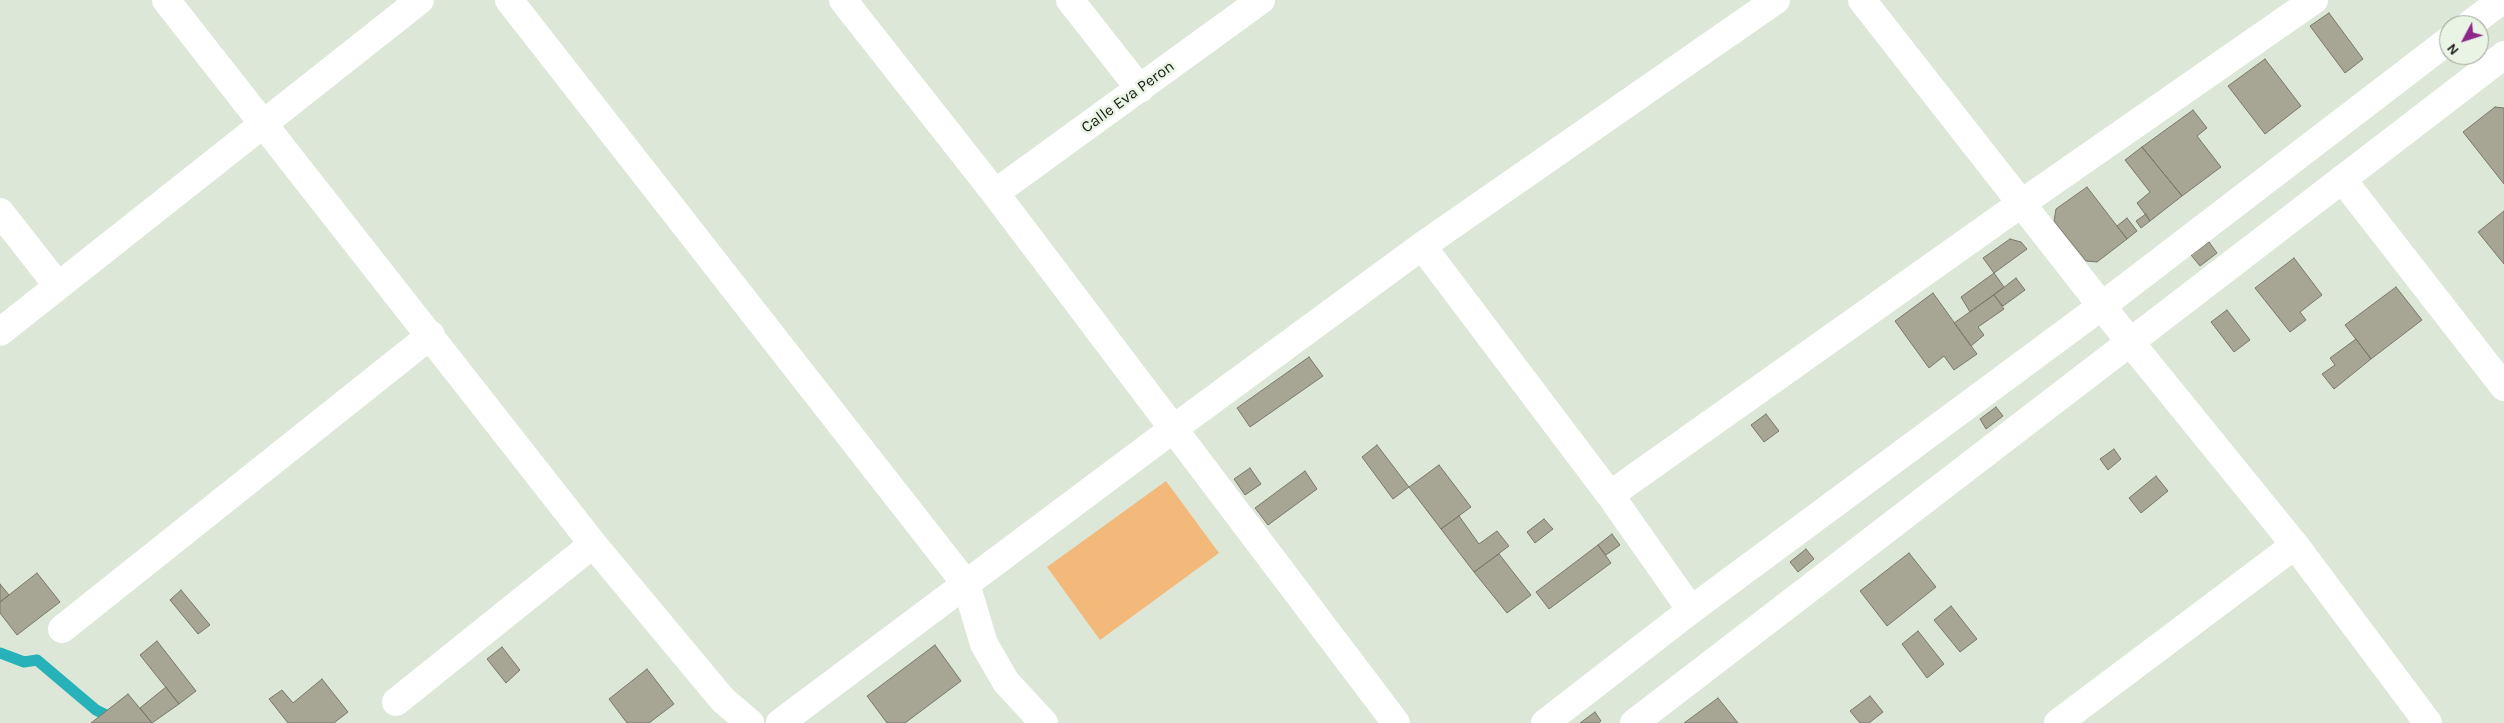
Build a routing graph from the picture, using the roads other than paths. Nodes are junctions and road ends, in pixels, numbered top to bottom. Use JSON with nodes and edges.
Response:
{"nodes":[{"id":1,"x":166,"y":0,"type":"edge"},
{"id":2,"x":420,"y":0,"type":"edge"},
{"id":3,"x":509,"y":0,"type":"edge"},
{"id":4,"x":844,"y":0,"type":"edge"},
{"id":5,"x":1070,"y":0,"type":"edge"},
{"id":6,"x":1261,"y":0,"type":"edge"},
{"id":7,"x":1776,"y":0,"type":"edge"},
{"id":8,"x":1862,"y":0,"type":"edge"},
{"id":9,"x":2314,"y":0,"type":"edge"},
{"id":10,"x":2502,"y":0,"type":"edge"},
{"id":11,"x":2482,"y":15,"type":"edge"},
{"id":12,"x":2439,"y":48,"type":"edge"},
{"id":13,"x":2504,"y":56,"type":"edge"},
{"id":14,"x":1140,"y":89,"type":"junction"},
{"id":15,"x":264,"y":125,"type":"junction"},
{"id":16,"x":2342,"y":179,"type":"junction"},
{"id":17,"x":994,"y":193,"type":"junction"},
{"id":18,"x":2022,"y":203,"type":"junction"},
{"id":19,"x":0,"y":212,"type":"edge"},
{"id":20,"x":1422,"y":246,"type":"junction"},
{"id":21,"x":58,"y":286,"type":"junction"},
{"id":22,"x":2103,"y":305,"type":"junction"},
{"id":23,"x":0,"y":332,"type":"edge"},
{"id":24,"x":430,"y":335,"type":"junction"},
{"id":25,"x":2130,"y":342,"type":"junction"},
{"id":26,"x":2504,"y":387,"type":"edge"},
{"id":27,"x":1173,"y":429,"type":"junction"},
{"id":28,"x":1610,"y":495,"type":"junction"},
{"id":29,"x":593,"y":544,"type":"junction"},
{"id":30,"x":2295,"y":545,"type":"junction"},
{"id":31,"x":966,"y":584,"type":"junction"},
{"id":32,"x":1691,"y":610,"type":"junction"},
{"id":33,"x":62,"y":629,"type":"dead end"},
{"id":34,"x":396,"y":702,"type":"dead end"},
{"id":35,"x":750,"y":723,"type":"edge"},
{"id":36,"x":780,"y":723,"type":"edge"},
{"id":37,"x":1044,"y":723,"type":"edge"},
{"id":38,"x":1396,"y":723,"type":"edge"},
{"id":39,"x":1545,"y":723,"type":"edge"},
{"id":40,"x":1634,"y":723,"type":"edge"},
{"id":41,"x":2058,"y":723,"type":"edge"},
{"id":42,"x":2428,"y":723,"type":"edge"}],
"edges":[{"from":1,"to":15,"type":"street"},
{"from":2,"to":15,"type":"street"},
{"from":3,"to":31,"type":"street"},
{"from":4,"to":17,"type":"street"},
{"from":5,"to":14,"type":"street"},
{"from":6,"to":14,"type":"street","name":"Calle Eva Peron"},
{"from":7,"to":20,"type":"street"},
{"from":8,"to":18,"type":"street"},
{"from":9,"to":18,"type":"street"},
{"from":10,"to":11,"type":"street"},
{"from":12,"to":22,"type":"street"},
{"from":13,"to":16,"type":"street"},
{"from":14,"to":17,"type":"street","name":"Calle Eva Peron"},
{"from":15,"to":21,"type":"street"},
{"from":15,"to":24,"type":"street"},
{"from":16,"to":25,"type":"street"},
{"from":16,"to":26,"type":"street"},
{"from":17,"to":27,"type":"street"},
{"from":18,"to":22,"type":"street"},
{"from":18,"to":28,"type":"street"},
{"from":19,"to":21,"type":"street"},
{"from":20,"to":27,"type":"street"},
{"from":20,"to":28,"type":"street"},
{"from":21,"to":23,"type":"street"},
{"from":22,"to":25,"type":"street"},
{"from":22,"to":32,"type":"street"},
{"from":24,"to":29,"type":"street"},
{"from":24,"to":33,"type":"street"},
{"from":25,"to":30,"type":"street"},
{"from":25,"to":40,"type":"street"},
{"from":27,"to":31,"type":"street"},
{"from":27,"to":38,"type":"street"},
{"from":28,"to":32,"type":"street"},
{"from":29,"to":34,"type":"street"},
{"from":29,"to":35,"type":"street"},
{"from":30,"to":41,"type":"street"},
{"from":30,"to":42,"type":"street"},
{"from":31,"to":36,"type":"street"},
{"from":31,"to":37,"type":"street"},
{"from":32,"to":39,"type":"street"}]}
